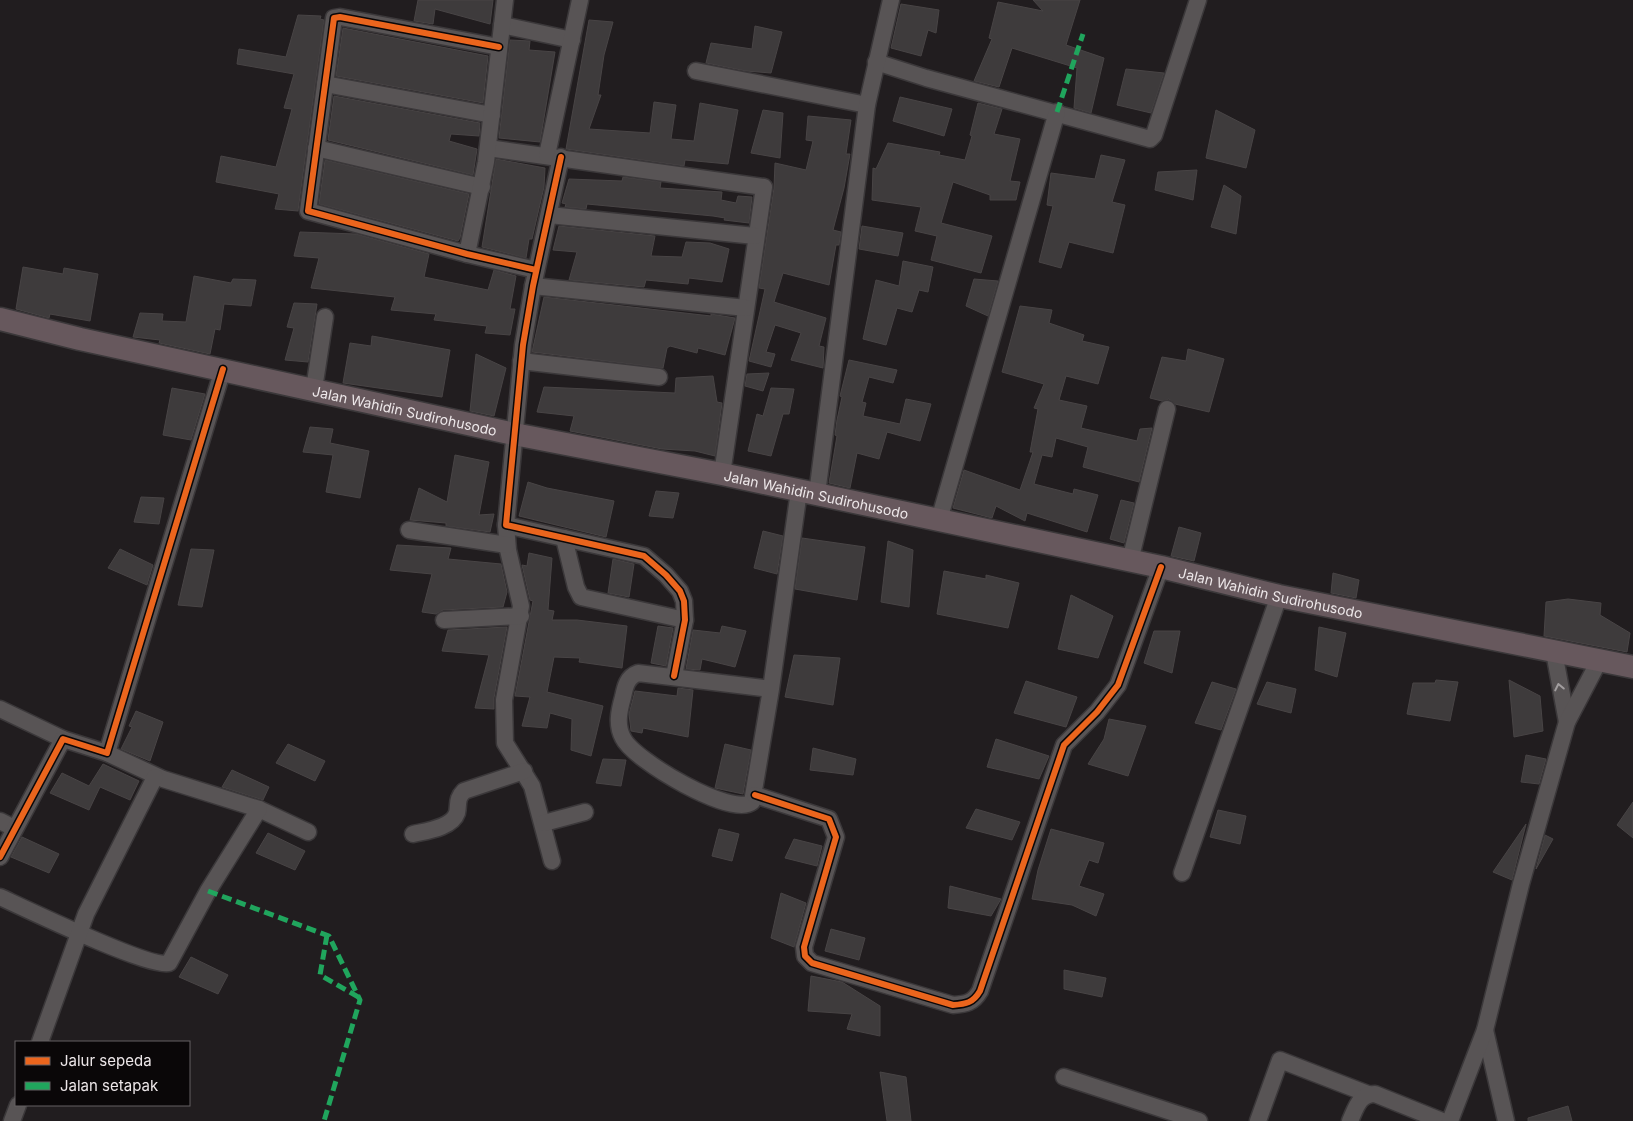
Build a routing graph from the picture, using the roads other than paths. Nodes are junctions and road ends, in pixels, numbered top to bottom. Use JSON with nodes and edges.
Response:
{"nodes":[{"id":1,"x":506,"y":0,"type":"edge"},
{"id":2,"x":580,"y":0,"type":"edge"},
{"id":3,"x":891,"y":0,"type":"edge"},
{"id":4,"x":1198,"y":0,"type":"edge"},
{"id":5,"x":502,"y":25,"type":"junction"},
{"id":6,"x":572,"y":40,"type":"junction"},
{"id":7,"x":499,"y":47,"type":"junction"},
{"id":8,"x":876,"y":62,"type":"junction"},
{"id":9,"x":696,"y":71,"type":"dead end"},
{"id":10,"x":325,"y":84,"type":"junction"},
{"id":11,"x":867,"y":105,"type":"junction"},
{"id":12,"x":1057,"y":112,"type":"junction"},
{"id":13,"x":492,"y":116,"type":"junction"},
{"id":14,"x":316,"y":148,"type":"junction"},
{"id":15,"x":488,"y":148,"type":"junction"},
{"id":16,"x":554,"y":156,"type":"junction"},
{"id":17,"x":482,"y":188,"type":"junction"},
{"id":18,"x":549,"y":215,"type":"junction"},
{"id":19,"x":755,"y":236,"type":"junction"},
{"id":20,"x":467,"y":254,"type":"junction"},
{"id":21,"x":536,"y":270,"type":"junction"},
{"id":22,"x":533,"y":286,"type":"junction"},
{"id":23,"x":746,"y":308,"type":"junction"},
{"id":24,"x":325,"y":317,"type":"dead end"},
{"id":25,"x":0,"y":319,"type":"edge"},
{"id":26,"x":521,"y":361,"type":"junction"},
{"id":27,"x":223,"y":369,"type":"junction"},
{"id":28,"x":659,"y":377,"type":"dead end"},
{"id":29,"x":314,"y":389,"type":"junction"},
{"id":30,"x":1166,"y":409,"type":"dead end"},
{"id":31,"x":514,"y":434,"type":"junction"},
{"id":32,"x":722,"y":474,"type":"junction"},
{"id":33,"x":808,"y":493,"type":"junction"},
{"id":34,"x":940,"y":520,"type":"junction"},
{"id":35,"x":506,"y":525,"type":"junction"},
{"id":36,"x":409,"y":530,"type":"dead end"},
{"id":37,"x":564,"y":538,"type":"junction"},
{"id":38,"x":507,"y":545,"type":"junction"},
{"id":39,"x":1130,"y":561,"type":"junction"},
{"id":40,"x":1161,"y":567,"type":"junction"},
{"id":41,"x":1279,"y":596,"type":"junction"},
{"id":42,"x":521,"y":616,"type":"junction"},
{"id":43,"x":444,"y":620,"type":"dead end"},
{"id":44,"x":685,"y":620,"type":"junction"},
{"id":45,"x":1554,"y":652,"type":"junction"},
{"id":46,"x":1599,"y":661,"type":"junction"},
{"id":47,"x":1633,"y":667,"type":"edge"},
{"id":48,"x":674,"y":676,"type":"junction"},
{"id":49,"x":771,"y":689,"type":"junction"},
{"id":50,"x":0,"y":709,"type":"edge"},
{"id":51,"x":1567,"y":722,"type":"junction"},
{"id":52,"x":63,"y":739,"type":"junction"},
{"id":53,"x":108,"y":753,"type":"junction"},
{"id":54,"x":524,"y":772,"type":"junction"},
{"id":55,"x":155,"y":777,"type":"junction"},
{"id":56,"x":755,"y":795,"type":"junction"},
{"id":57,"x":259,"y":809,"type":"junction"},
{"id":58,"x":585,"y":812,"type":"dead end"},
{"id":59,"x":544,"y":823,"type":"junction"},
{"id":60,"x":7,"y":825,"type":"edge"},
{"id":61,"x":308,"y":832,"type":"dead end"},
{"id":62,"x":413,"y":834,"type":"dead end"},
{"id":63,"x":0,"y":857,"type":"edge"},
{"id":64,"x":552,"y":861,"type":"dead end"},
{"id":65,"x":1182,"y":873,"type":"dead end"},
{"id":66,"x":0,"y":897,"type":"edge"},
{"id":67,"x":79,"y":934,"type":"junction"},
{"id":68,"x":1485,"y":1030,"type":"junction"},
{"id":69,"x":40,"y":1041,"type":"edge"},
{"id":70,"x":1064,"y":1077,"type":"dead end"},
{"id":71,"x":1368,"y":1094,"type":"junction"},
{"id":72,"x":18,"y":1106,"type":"edge"},
{"id":73,"x":12,"y":1121,"type":"edge"},
{"id":74,"x":1199,"y":1121,"type":"edge"},
{"id":75,"x":1258,"y":1121,"type":"edge"},
{"id":76,"x":1350,"y":1121,"type":"edge"},
{"id":77,"x":1442,"y":1121,"type":"edge"},
{"id":78,"x":1450,"y":1121,"type":"edge"},
{"id":79,"x":1506,"y":1121,"type":"edge"}],
"edges":[{"from":1,"to":5,"type":"street"},
{"from":2,"to":6,"type":"street"},
{"from":3,"to":8,"type":"street"},
{"from":4,"to":12,"type":"street"},
{"from":5,"to":6,"type":"street"},
{"from":5,"to":7,"type":"street"},
{"from":6,"to":16,"type":"street"},
{"from":7,"to":10,"type":"street"},
{"from":7,"to":13,"type":"street"},
{"from":8,"to":11,"type":"street"},
{"from":8,"to":12,"type":"street"},
{"from":9,"to":11,"type":"street"},
{"from":10,"to":13,"type":"street"},
{"from":10,"to":14,"type":"street"},
{"from":11,"to":33,"type":"street"},
{"from":12,"to":34,"type":"street"},
{"from":13,"to":15,"type":"street"},
{"from":14,"to":17,"type":"street"},
{"from":14,"to":20,"type":"street"},
{"from":15,"to":16,"type":"street"},
{"from":15,"to":17,"type":"street"},
{"from":16,"to":18,"type":"street"},
{"from":16,"to":19,"type":"street"},
{"from":17,"to":20,"type":"street"},
{"from":18,"to":19,"type":"street"},
{"from":18,"to":21,"type":"street"},
{"from":19,"to":23,"type":"street"},
{"from":20,"to":21,"type":"street"},
{"from":21,"to":22,"type":"street"},
{"from":22,"to":23,"type":"street"},
{"from":22,"to":26,"type":"street"},
{"from":23,"to":32,"type":"street"},
{"from":24,"to":29,"type":"street"},
{"from":25,"to":27,"type":"highway","name":"Jalan Wahidin Sudirohusodo"},
{"from":26,"to":28,"type":"street"},
{"from":26,"to":31,"type":"street"},
{"from":27,"to":29,"type":"highway","name":"Jalan Wahidin Sudirohusodo"},
{"from":27,"to":53,"type":"street"},
{"from":29,"to":31,"type":"highway","name":"Jalan Wahidin Sudirohusodo"},
{"from":30,"to":39,"type":"street"},
{"from":31,"to":32,"type":"highway","name":"Jalan Wahidin Sudirohusodo"},
{"from":31,"to":35,"type":"street"},
{"from":32,"to":33,"type":"highway","name":"Jalan Wahidin Sudirohusodo"},
{"from":33,"to":34,"type":"highway","name":"Jalan Wahidin Sudirohusodo"},
{"from":33,"to":49,"type":"street"},
{"from":34,"to":39,"type":"highway","name":"Jalan Wahidin Sudirohusodo"},
{"from":35,"to":37,"type":"street"},
{"from":35,"to":38,"type":"street"},
{"from":36,"to":38,"type":"street"},
{"from":37,"to":44,"type":"street"},
{"from":37,"to":44,"type":"street"},
{"from":38,"to":42,"type":"street"},
{"from":39,"to":40,"type":"highway","name":"Jalan Wahidin Sudirohusodo"},
{"from":40,"to":41,"type":"highway","name":"Jalan Wahidin Sudirohusodo"},
{"from":40,"to":56,"type":"street"},
{"from":41,"to":45,"type":"highway","name":"Jalan Wahidin Sudirohusodo"},
{"from":41,"to":65,"type":"street"},
{"from":42,"to":43,"type":"street"},
{"from":42,"to":54,"type":"street"},
{"from":44,"to":48,"type":"street"},
{"from":45,"to":46,"type":"highway","name":"Jalan Wahidin Sudirohusodo"},
{"from":51,"to":45,"type":"street","one_way":true},
{"from":46,"to":47,"type":"highway","name":"Jalan Wahidin Sudirohusodo"},
{"from":46,"to":51,"type":"street"},
{"from":48,"to":49,"type":"street"},
{"from":48,"to":56,"type":"street"},
{"from":49,"to":56,"type":"street"},
{"from":50,"to":52,"type":"street"},
{"from":51,"to":68,"type":"street"},
{"from":52,"to":53,"type":"street"},
{"from":52,"to":60,"type":"street"},
{"from":53,"to":55,"type":"street"},
{"from":54,"to":59,"type":"street"},
{"from":54,"to":62,"type":"street"},
{"from":55,"to":57,"type":"street"},
{"from":55,"to":67,"type":"street"},
{"from":57,"to":61,"type":"street"},
{"from":57,"to":67,"type":"street"},
{"from":58,"to":59,"type":"street"},
{"from":59,"to":64,"type":"street"},
{"from":60,"to":63,"type":"street"},
{"from":66,"to":67,"type":"street"},
{"from":67,"to":69,"type":"street"},
{"from":68,"to":78,"type":"street"},
{"from":68,"to":79,"type":"street"},
{"from":70,"to":74,"type":"street"},
{"from":71,"to":75,"type":"street"},
{"from":71,"to":76,"type":"street"},
{"from":71,"to":77,"type":"street"},
{"from":72,"to":73,"type":"street"}]}
